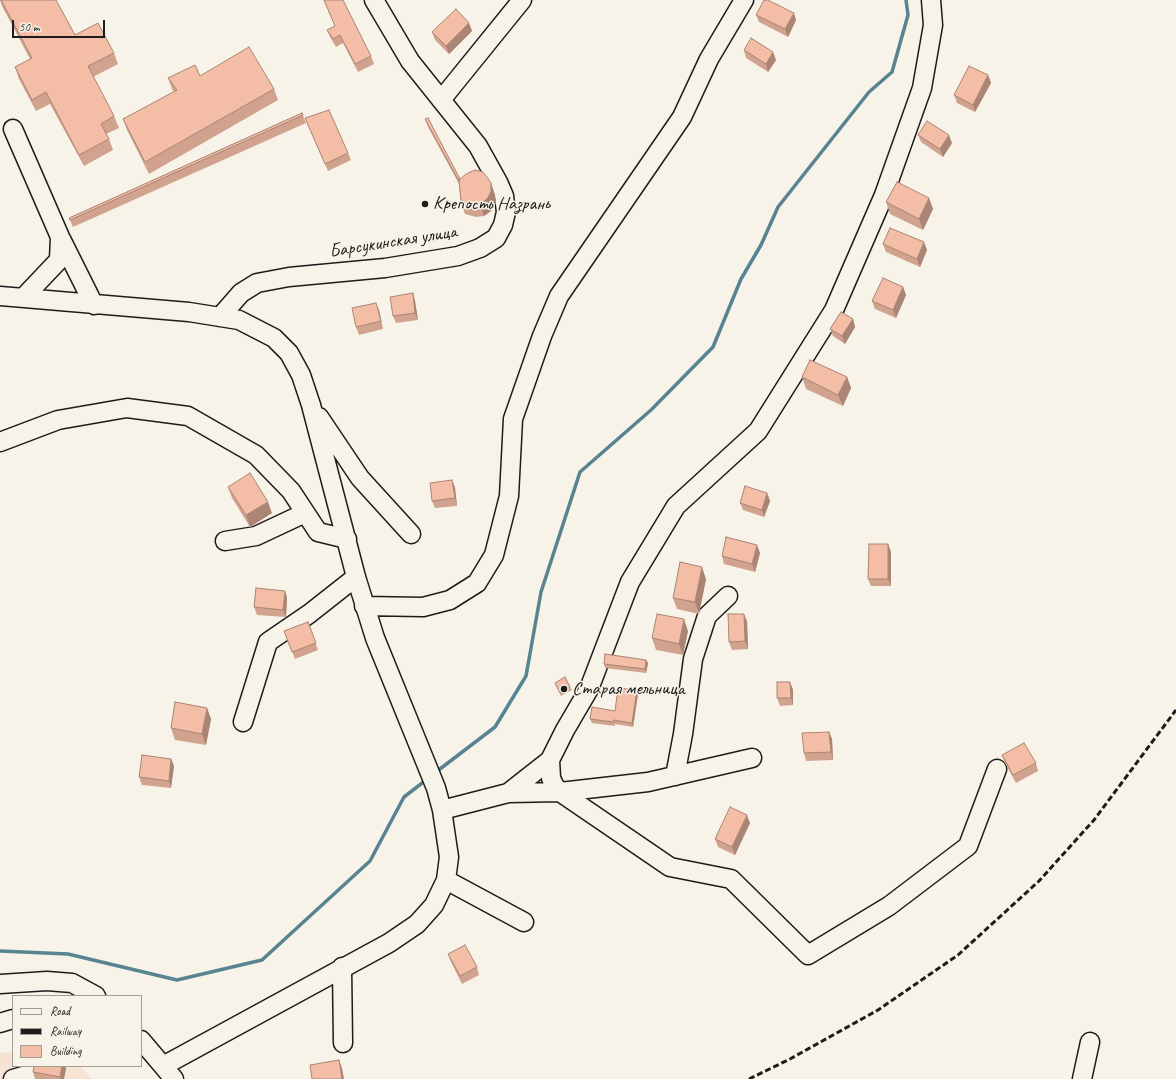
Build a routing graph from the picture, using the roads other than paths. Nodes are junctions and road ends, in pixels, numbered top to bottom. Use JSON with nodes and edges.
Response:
{"nodes":[{"id":1,"x":374,"y":0,"type":"edge"},
{"id":2,"x":522,"y":0,"type":"edge"},
{"id":3,"x":744,"y":0,"type":"edge"},
{"id":4,"x":931,"y":0,"type":"edge"},
{"id":5,"x":441,"y":100,"type":"junction"},
{"id":6,"x":13,"y":129,"type":"dead end"},
{"id":7,"x":60,"y":237,"type":"junction"},
{"id":8,"x":0,"y":296,"type":"edge"},
{"id":9,"x":23,"y":298,"type":"junction"},
{"id":10,"x":94,"y":305,"type":"junction"},
{"id":11,"x":220,"y":316,"type":"junction"},
{"id":12,"x":311,"y":405,"type":"junction"},
{"id":13,"x":0,"y":442,"type":"edge"},
{"id":14,"x":305,"y":512,"type":"junction"},
{"id":15,"x":411,"y":534,"type":"dead end"},
{"id":16,"x":347,"y":539,"type":"junction"},
{"id":17,"x":225,"y":541,"type":"dead end"},
{"id":18,"x":356,"y":577,"type":"junction"},
{"id":19,"x":728,"y":596,"type":"dead end"},
{"id":20,"x":364,"y":606,"type":"junction"},
{"id":21,"x":243,"y":722,"type":"dead end"},
{"id":22,"x":752,"y":758,"type":"dead end"},
{"id":23,"x":550,"y":760,"type":"junction"},
{"id":24,"x":997,"y":769,"type":"dead end"},
{"id":25,"x":675,"y":776,"type":"junction"},
{"id":26,"x":560,"y":792,"type":"junction"},
{"id":27,"x":508,"y":793,"type":"junction"},
{"id":28,"x":442,"y":810,"type":"junction"},
{"id":29,"x":446,"y":880,"type":"junction"},
{"id":30,"x":524,"y":922,"type":"dead end"},
{"id":31,"x":342,"y":967,"type":"junction"},
{"id":32,"x":0,"y":984,"type":"edge"},
{"id":33,"x":94,"y":995,"type":"edge"},
{"id":34,"x":12,"y":1019,"type":"edge"},
{"id":35,"x":0,"y":1023,"type":"edge"},
{"id":36,"x":142,"y":1041,"type":"edge"},
{"id":37,"x":1090,"y":1042,"type":"dead end"},
{"id":38,"x":343,"y":1043,"type":"dead end"},
{"id":39,"x":169,"y":1072,"type":"edge"},
{"id":40,"x":1082,"y":1079,"type":"edge"}],
"edges":[{"from":1,"to":5,"type":"street","name":"Барсукинская улица"},
{"from":2,"to":5,"type":"street"},
{"from":3,"to":20,"type":"street"},
{"from":4,"to":23,"type":"street"},
{"from":5,"to":11,"type":"street","name":"Барсукинская улица"},
{"from":6,"to":7,"type":"street"},
{"from":7,"to":9,"type":"street"},
{"from":7,"to":10,"type":"street"},
{"from":8,"to":9,"type":"street"},
{"from":9,"to":10,"type":"street"},
{"from":10,"to":11,"type":"street"},
{"from":11,"to":12,"type":"street"},
{"from":12,"to":15,"type":"street"},
{"from":12,"to":16,"type":"street"},
{"from":13,"to":14,"type":"street"},
{"from":14,"to":16,"type":"street"},
{"from":14,"to":17,"type":"street"},
{"from":16,"to":18,"type":"street"},
{"from":18,"to":20,"type":"street"},
{"from":18,"to":21,"type":"street"},
{"from":19,"to":25,"type":"street"},
{"from":20,"to":28,"type":"street"},
{"from":22,"to":25,"type":"street"},
{"from":23,"to":26,"type":"street"},
{"from":23,"to":27,"type":"street"},
{"from":24,"to":26,"type":"street"},
{"from":25,"to":26,"type":"street"},
{"from":26,"to":27,"type":"street"},
{"from":27,"to":28,"type":"street"},
{"from":28,"to":29,"type":"street"},
{"from":29,"to":30,"type":"street"},
{"from":29,"to":31,"type":"street"},
{"from":31,"to":38,"type":"street"},
{"from":31,"to":39,"type":"street"},
{"from":32,"to":33,"type":"street"},
{"from":34,"to":35,"type":"street"},
{"from":36,"to":39,"type":"street"},
{"from":37,"to":40,"type":"street"}]}
